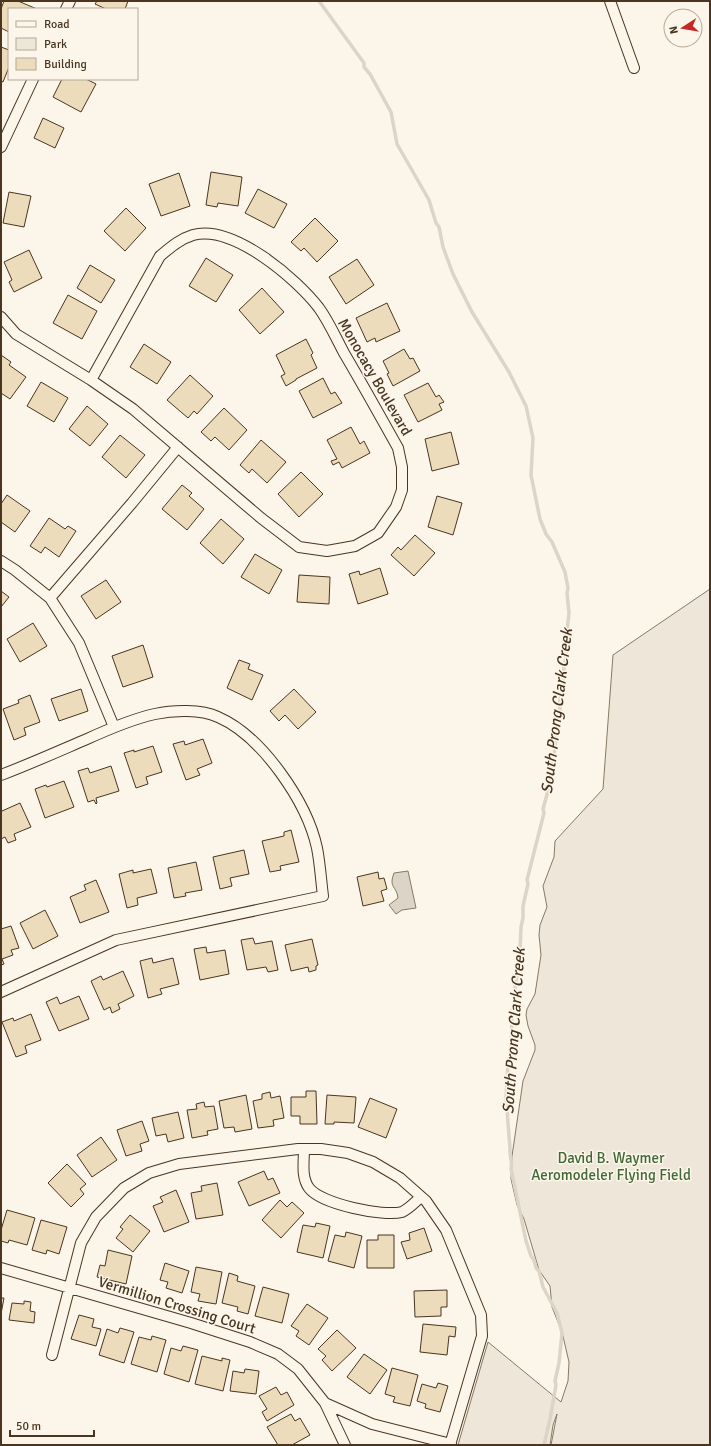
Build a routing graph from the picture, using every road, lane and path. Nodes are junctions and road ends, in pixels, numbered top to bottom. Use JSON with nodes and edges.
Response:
{"nodes":[{"id":1,"x":610,"y":1,"type":"edge"},
{"id":2,"x":634,"y":68,"type":"dead end"},
{"id":3,"x":33,"y":80,"type":"edge"},
{"id":4,"x":1,"y":147,"type":"edge"},
{"id":5,"x":1,"y":317,"type":"edge"},
{"id":6,"x":91,"y":380,"type":"junction"},
{"id":7,"x":178,"y":447,"type":"junction"},
{"id":8,"x":1,"y":562,"type":"edge"},
{"id":9,"x":50,"y":598,"type":"junction"},
{"id":10,"x":114,"y":727,"type":"junction"},
{"id":11,"x":1,"y":775,"type":"edge"},
{"id":12,"x":1,"y":992,"type":"edge"},
{"id":13,"x":304,"y":1149,"type":"junction"},
{"id":14,"x":421,"y":1197,"type":"junction"},
{"id":15,"x":1,"y":1268,"type":"edge"},
{"id":16,"x":69,"y":1288,"type":"junction"},
{"id":17,"x":52,"y":1355,"type":"dead end"},
{"id":18,"x":325,"y":1403,"type":"junction"},
{"id":19,"x":346,"y":1445,"type":"edge"},
{"id":20,"x":450,"y":1445,"type":"edge"}],
"edges":[{"from":1,"to":2,"type":"street"},
{"from":3,"to":4,"type":"street"},
{"from":5,"to":6,"type":"street","name":"Monocacy Boulevard"},
{"from":6,"to":7,"type":"street","name":"Monocacy Boulevard"},
{"from":6,"to":7,"type":"street","name":"Monocacy Boulevard"},
{"from":7,"to":9,"type":"street"},
{"from":8,"to":9,"type":"street"},
{"from":9,"to":10,"type":"street"},
{"from":10,"to":11,"type":"street"},
{"from":10,"to":12,"type":"street"},
{"from":13,"to":14,"type":"street"},
{"from":13,"to":14,"type":"street"},
{"from":13,"to":16,"type":"street"},
{"from":14,"to":20,"type":"street"},
{"from":15,"to":16,"type":"street","name":"Vermillion Crossing Court"},
{"from":16,"to":17,"type":"street"},
{"from":16,"to":18,"type":"street","name":"Vermillion Crossing Court"},
{"from":18,"to":19,"type":"street","name":"Vermillion Crossing Court"},
{"from":18,"to":20,"type":"street","name":"Vermillion Crossing Court"}]}
